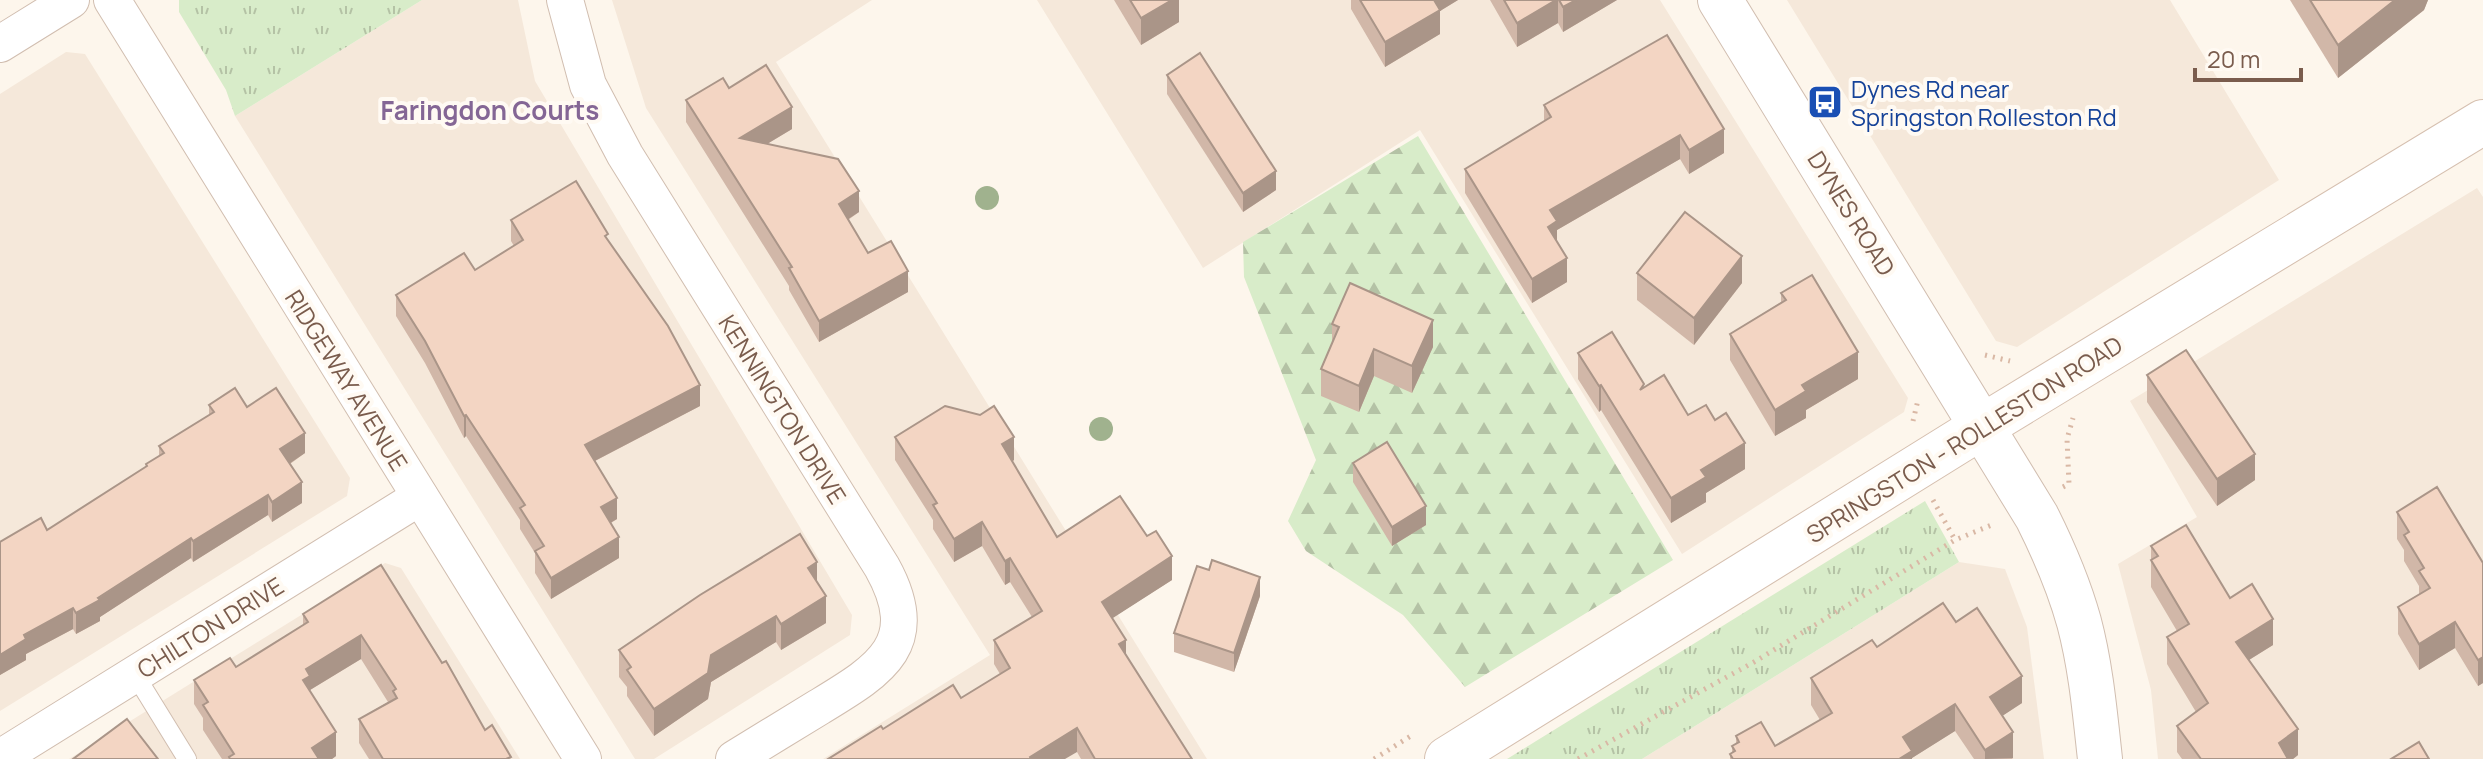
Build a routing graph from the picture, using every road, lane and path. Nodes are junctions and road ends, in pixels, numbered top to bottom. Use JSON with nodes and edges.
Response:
{"nodes":[{"id":1,"x":71,"y":0,"type":"edge"},
{"id":2,"x":112,"y":0,"type":"edge"},
{"id":3,"x":565,"y":0,"type":"edge"},
{"id":4,"x":1720,"y":0,"type":"edge"},
{"id":5,"x":0,"y":44,"type":"edge"},
{"id":6,"x":2483,"y":122,"type":"edge"},
{"id":7,"x":2073,"y":417,"type":"dead end"},
{"id":8,"x":1983,"y":426,"type":"junction"},
{"id":9,"x":2069,"y":484,"type":"dead end"},
{"id":10,"x":1930,"y":495,"type":"dead end"},
{"id":11,"x":420,"y":497,"type":"junction"},
{"id":12,"x":1992,"y":525,"type":"dead end"},
{"id":13,"x":1955,"y":540,"type":"junction"},
{"id":14,"x":134,"y":673,"type":"junction"},
{"id":15,"x":0,"y":758,"type":"edge"},
{"id":16,"x":187,"y":759,"type":"edge"},
{"id":17,"x":583,"y":759,"type":"edge"},
{"id":18,"x":734,"y":759,"type":"edge"},
{"id":19,"x":1447,"y":759,"type":"edge"},
{"id":20,"x":1578,"y":759,"type":"edge"},
{"id":21,"x":2100,"y":759,"type":"edge"}],
"edges":[{"from":1,"to":5,"type":"street"},
{"from":2,"to":11,"type":"street","name":"RIDGEWAY AVENUE"},
{"from":3,"to":18,"type":"street","name":"KENNINGTON DRIVE"},
{"from":4,"to":8,"type":"main road","name":"DYNES ROAD"},
{"from":6,"to":8,"type":"main road","name":"SPRINGSTON - ROLLESTON ROAD"},
{"from":7,"to":9,"type":"path"},
{"from":8,"to":19,"type":"main road","name":"SPRINGSTON - ROLLESTON ROAD"},
{"from":8,"to":21,"type":"main road","name":"DYNES ROAD"},
{"from":10,"to":13,"type":"path"},
{"from":11,"to":14,"type":"street","name":"CHILTON DRIVE"},
{"from":11,"to":17,"type":"street","name":"RIDGEWAY AVENUE"},
{"from":12,"to":13,"type":"path"},
{"from":13,"to":20,"type":"path"},
{"from":14,"to":15,"type":"street","name":"CHILTON DRIVE"},
{"from":14,"to":16,"type":"lane"}]}
